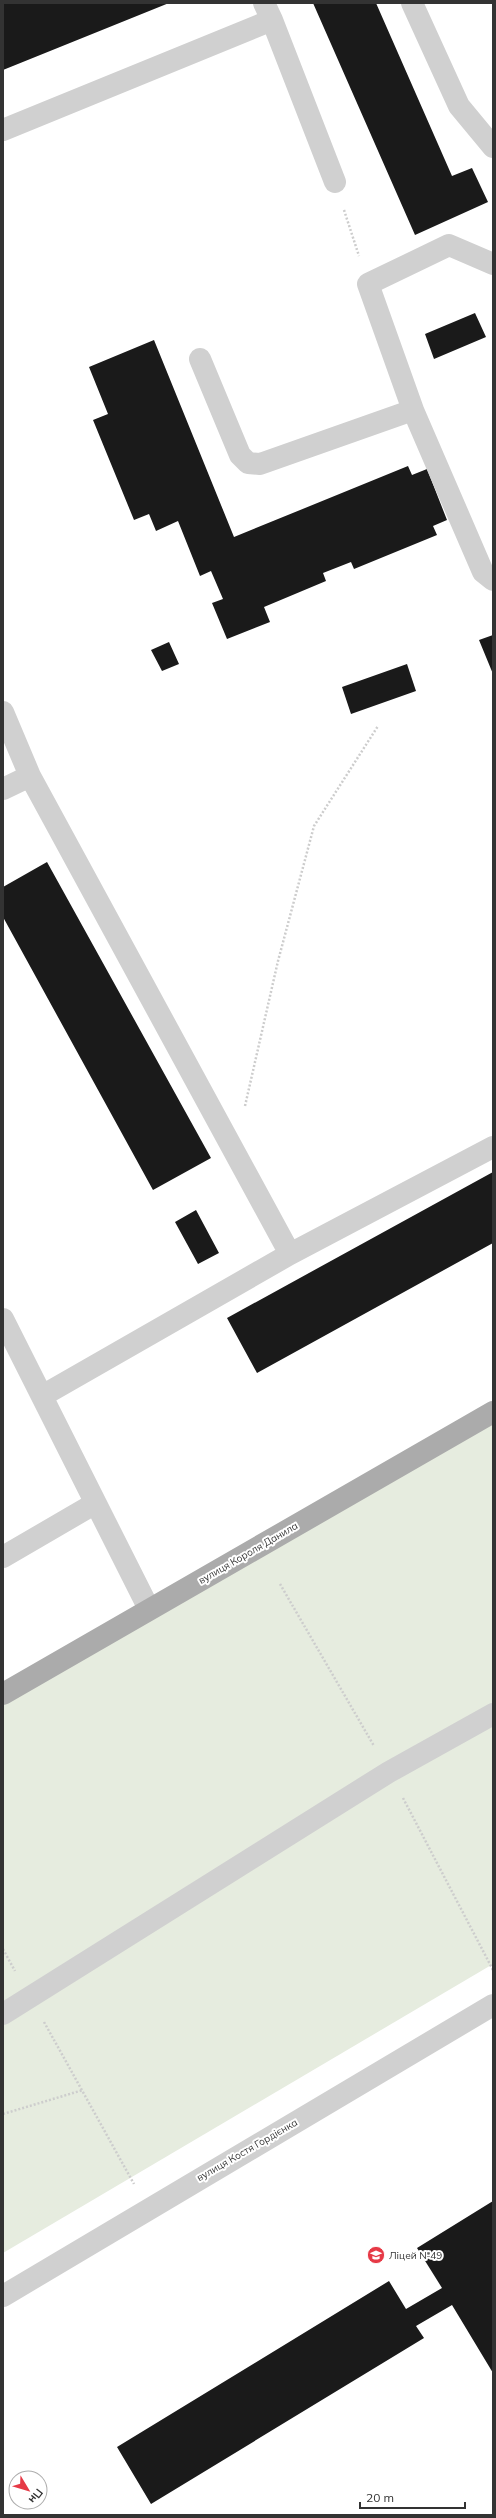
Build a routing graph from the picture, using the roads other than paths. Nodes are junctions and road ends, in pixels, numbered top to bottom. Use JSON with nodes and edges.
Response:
{"nodes":[{"id":1,"x":412,"y":3,"type":"edge"},
{"id":2,"x":268,"y":12,"type":"edge"},
{"id":3,"x":3,"y":130,"type":"edge"},
{"id":4,"x":493,"y":147,"type":"edge"},
{"id":5,"x":335,"y":182,"type":"road end"},
{"id":6,"x":493,"y":264,"type":"edge"},
{"id":7,"x":200,"y":359,"type":"dead end"},
{"id":8,"x":413,"y":410,"type":"junction"},
{"id":9,"x":493,"y":580,"type":"edge"},
{"id":10,"x":3,"y":712,"type":"edge"},
{"id":11,"x":30,"y":776,"type":"junction"},
{"id":12,"x":3,"y":789,"type":"edge"},
{"id":13,"x":493,"y":1147,"type":"edge"},
{"id":14,"x":290,"y":1254,"type":"junction"},
{"id":15,"x":3,"y":1319,"type":"edge"},
{"id":16,"x":42,"y":1396,"type":"junction"},
{"id":17,"x":493,"y":1412,"type":"edge"},
{"id":18,"x":94,"y":1504,"type":"junction"},
{"id":19,"x":3,"y":1557,"type":"edge"},
{"id":20,"x":149,"y":1609,"type":"junction"},
{"id":21,"x":3,"y":1694,"type":"edge"},
{"id":22,"x":493,"y":1714,"type":"edge"},
{"id":23,"x":493,"y":2005,"type":"edge"},
{"id":24,"x":3,"y":2014,"type":"edge"},
{"id":25,"x":3,"y":2296,"type":"edge"}],
"edges":[{"from":1,"to":4,"type":"street"},
{"from":2,"to":3,"type":"street"},
{"from":2,"to":5,"type":"street"},
{"from":6,"to":8,"type":"street"},
{"from":7,"to":8,"type":"street"},
{"from":8,"to":9,"type":"street"},
{"from":10,"to":11,"type":"street"},
{"from":11,"to":12,"type":"street"},
{"from":11,"to":14,"type":"street"},
{"from":13,"to":14,"type":"street"},
{"from":14,"to":16,"type":"street"},
{"from":15,"to":16,"type":"street"},
{"from":16,"to":18,"type":"street"},
{"from":17,"to":20,"type":"main road","name":"вулиця Короля Данила"},
{"from":18,"to":19,"type":"street"},
{"from":18,"to":20,"type":"street"},
{"from":20,"to":21,"type":"main road","name":"вулиця Короля Данила"},
{"from":22,"to":24,"type":"street"},
{"from":23,"to":25,"type":"street","name":"вулиця Костя Гордієнка"}]}
